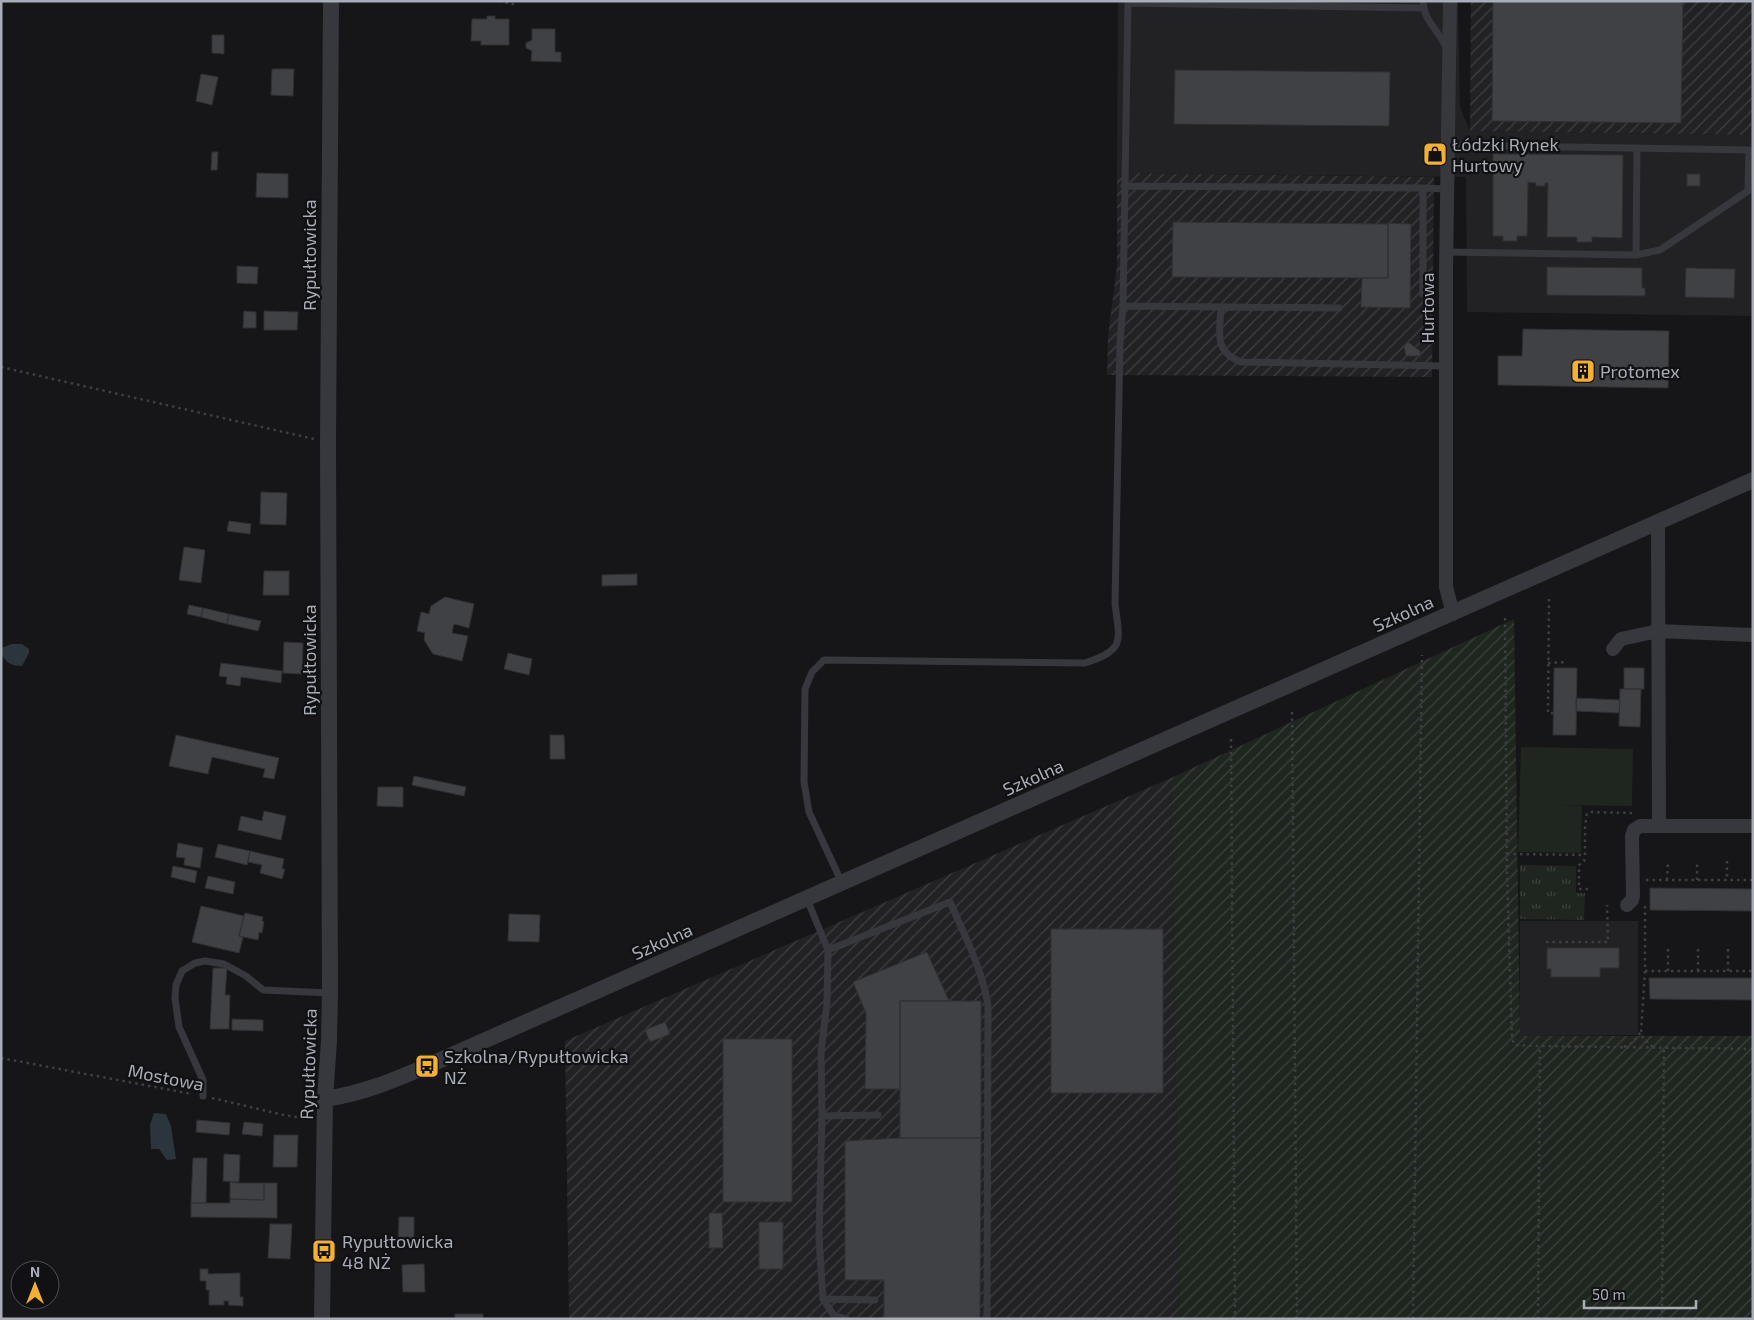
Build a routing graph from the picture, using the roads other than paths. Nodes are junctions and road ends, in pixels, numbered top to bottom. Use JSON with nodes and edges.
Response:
{"nodes":[{"id":1,"x":330,"y":1,"type":"edge"},
{"id":2,"x":1450,"y":1,"type":"edge"},
{"id":3,"x":1128,"y":2,"type":"edge"},
{"id":4,"x":1423,"y":5,"type":"edge"},
{"id":5,"x":1449,"y":56,"type":"junction"},
{"id":6,"x":1448,"y":145,"type":"junction"},
{"id":7,"x":1637,"y":148,"type":"junction"},
{"id":8,"x":1124,"y":186,"type":"junction"},
{"id":9,"x":1423,"y":188,"type":"junction"},
{"id":10,"x":1447,"y":189,"type":"junction"},
{"id":11,"x":1446,"y":252,"type":"junction"},
{"id":12,"x":1636,"y":255,"type":"junction"},
{"id":13,"x":1423,"y":294,"type":"dead end"},
{"id":14,"x":1123,"y":306,"type":"junction"},
{"id":15,"x":1221,"y":307,"type":"junction"},
{"id":16,"x":1339,"y":308,"type":"dead end"},
{"id":17,"x":1446,"y":366,"type":"junction"},
{"id":18,"x":1753,"y":480,"type":"edge"},
{"id":19,"x":1658,"y":523,"type":"junction"},
{"id":20,"x":1453,"y":614,"type":"junction"},
{"id":21,"x":1658,"y":632,"type":"junction"},
{"id":22,"x":1753,"y":635,"type":"edge"},
{"id":23,"x":1613,"y":649,"type":"dead end"},
{"id":24,"x":1659,"y":825,"type":"junction"},
{"id":25,"x":1753,"y":826,"type":"edge"},
{"id":26,"x":842,"y":883,"type":"junction"},
{"id":27,"x":807,"y":899,"type":"junction"},
{"id":28,"x":1627,"y":905,"type":"dead end"},
{"id":29,"x":828,"y":950,"type":"junction"},
{"id":30,"x":330,"y":993,"type":"junction"},
{"id":31,"x":203,"y":1096,"type":"road end"},
{"id":32,"x":325,"y":1099,"type":"junction"},
{"id":33,"x":878,"y":1115,"type":"dead end"},
{"id":34,"x":822,"y":1116,"type":"junction"},
{"id":35,"x":823,"y":1299,"type":"junction"},
{"id":36,"x":875,"y":1300,"type":"dead end"},
{"id":37,"x":322,"y":1319,"type":"edge"},
{"id":38,"x":846,"y":1319,"type":"edge"},
{"id":39,"x":987,"y":1319,"type":"edge"}],
"edges":[{"from":1,"to":30,"type":"street","name":"Rypułtowicka"},
{"from":2,"to":5,"type":"street","name":"Hurtowa"},
{"from":3,"to":4,"type":"lane"},
{"from":3,"to":8,"type":"lane"},
{"from":4,"to":5,"type":"lane"},
{"from":5,"to":6,"type":"street","name":"Hurtowa"},
{"from":6,"to":7,"type":"lane"},
{"from":6,"to":10,"type":"street","name":"Hurtowa"},
{"from":7,"to":12,"type":"lane"},
{"from":7,"to":12,"type":"lane"},
{"from":8,"to":9,"type":"lane"},
{"from":8,"to":14,"type":"lane"},
{"from":9,"to":10,"type":"lane"},
{"from":9,"to":13,"type":"lane"},
{"from":10,"to":11,"type":"street","name":"Hurtowa"},
{"from":11,"to":12,"type":"lane"},
{"from":11,"to":17,"type":"street","name":"Hurtowa"},
{"from":14,"to":15,"type":"lane"},
{"from":14,"to":26,"type":"lane"},
{"from":15,"to":16,"type":"lane"},
{"from":15,"to":17,"type":"lane"},
{"from":17,"to":20,"type":"street","name":"Hurtowa"},
{"from":18,"to":19,"type":"street","name":"Szkolna"},
{"from":19,"to":20,"type":"street","name":"Szkolna"},
{"from":19,"to":21,"type":"street"},
{"from":20,"to":26,"type":"street","name":"Szkolna"},
{"from":21,"to":22,"type":"street"},
{"from":21,"to":23,"type":"street"},
{"from":21,"to":24,"type":"street"},
{"from":24,"to":25,"type":"street"},
{"from":24,"to":28,"type":"street"},
{"from":26,"to":27,"type":"street","name":"Szkolna"},
{"from":27,"to":29,"type":"lane"},
{"from":27,"to":32,"type":"street","name":"Szkolna"},
{"from":29,"to":34,"type":"lane"},
{"from":29,"to":39,"type":"lane"},
{"from":30,"to":31,"type":"lane"},
{"from":30,"to":32,"type":"street","name":"Rypułtowicka"},
{"from":32,"to":37,"type":"street","name":"Rypułtowicka"},
{"from":33,"to":34,"type":"lane"},
{"from":34,"to":35,"type":"lane"},
{"from":35,"to":36,"type":"lane"},
{"from":35,"to":38,"type":"lane"}]}
